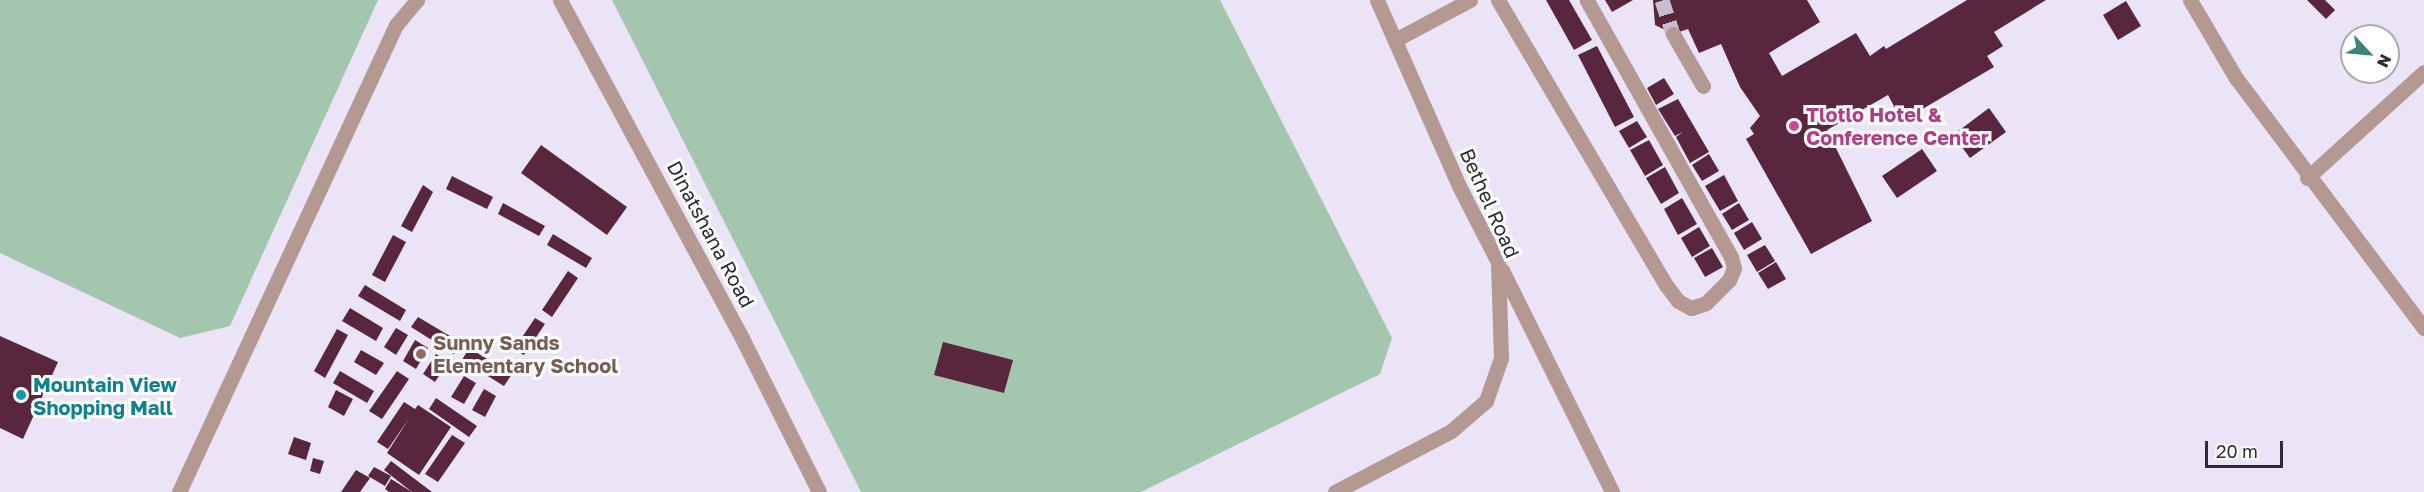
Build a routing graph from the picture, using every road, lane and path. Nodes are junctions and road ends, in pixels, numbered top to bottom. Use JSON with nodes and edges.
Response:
{"nodes":[{"id":1,"x":417,"y":0,"type":"edge"},
{"id":2,"x":560,"y":0,"type":"edge"},
{"id":3,"x":1377,"y":0,"type":"edge"},
{"id":4,"x":1470,"y":0,"type":"edge"},
{"id":5,"x":1498,"y":0,"type":"edge"},
{"id":6,"x":1587,"y":0,"type":"edge"},
{"id":7,"x":2190,"y":0,"type":"edge"},
{"id":8,"x":1673,"y":34,"type":"tunnel mouth"},
{"id":9,"x":1395,"y":40,"type":"junction"},
{"id":10,"x":2424,"y":72,"type":"edge"},
{"id":11,"x":1703,"y":86,"type":"dead end"},
{"id":12,"x":2307,"y":178,"type":"junction"},
{"id":13,"x":1498,"y":262,"type":"junction"},
{"id":14,"x":2424,"y":328,"type":"edge"},
{"id":15,"x":179,"y":492,"type":"edge"},
{"id":16,"x":819,"y":492,"type":"edge"},
{"id":17,"x":1335,"y":492,"type":"edge"},
{"id":18,"x":1612,"y":492,"type":"edge"}],
"edges":[{"from":1,"to":15,"type":"street"},
{"from":2,"to":16,"type":"street","name":"Dinatshana Road"},
{"from":3,"to":9,"type":"street","name":"Bethel Road"},
{"from":4,"to":9,"type":"street"},
{"from":5,"to":6,"type":"street"},
{"from":7,"to":12,"type":"street"},
{"from":8,"to":11,"type":"street"},
{"from":9,"to":13,"type":"street","name":"Bethel Road"},
{"from":10,"to":12,"type":"street"},
{"from":12,"to":14,"type":"street"},
{"from":13,"to":17,"type":"street","name":"Bethel Road"},
{"from":13,"to":18,"type":"street"}]}
